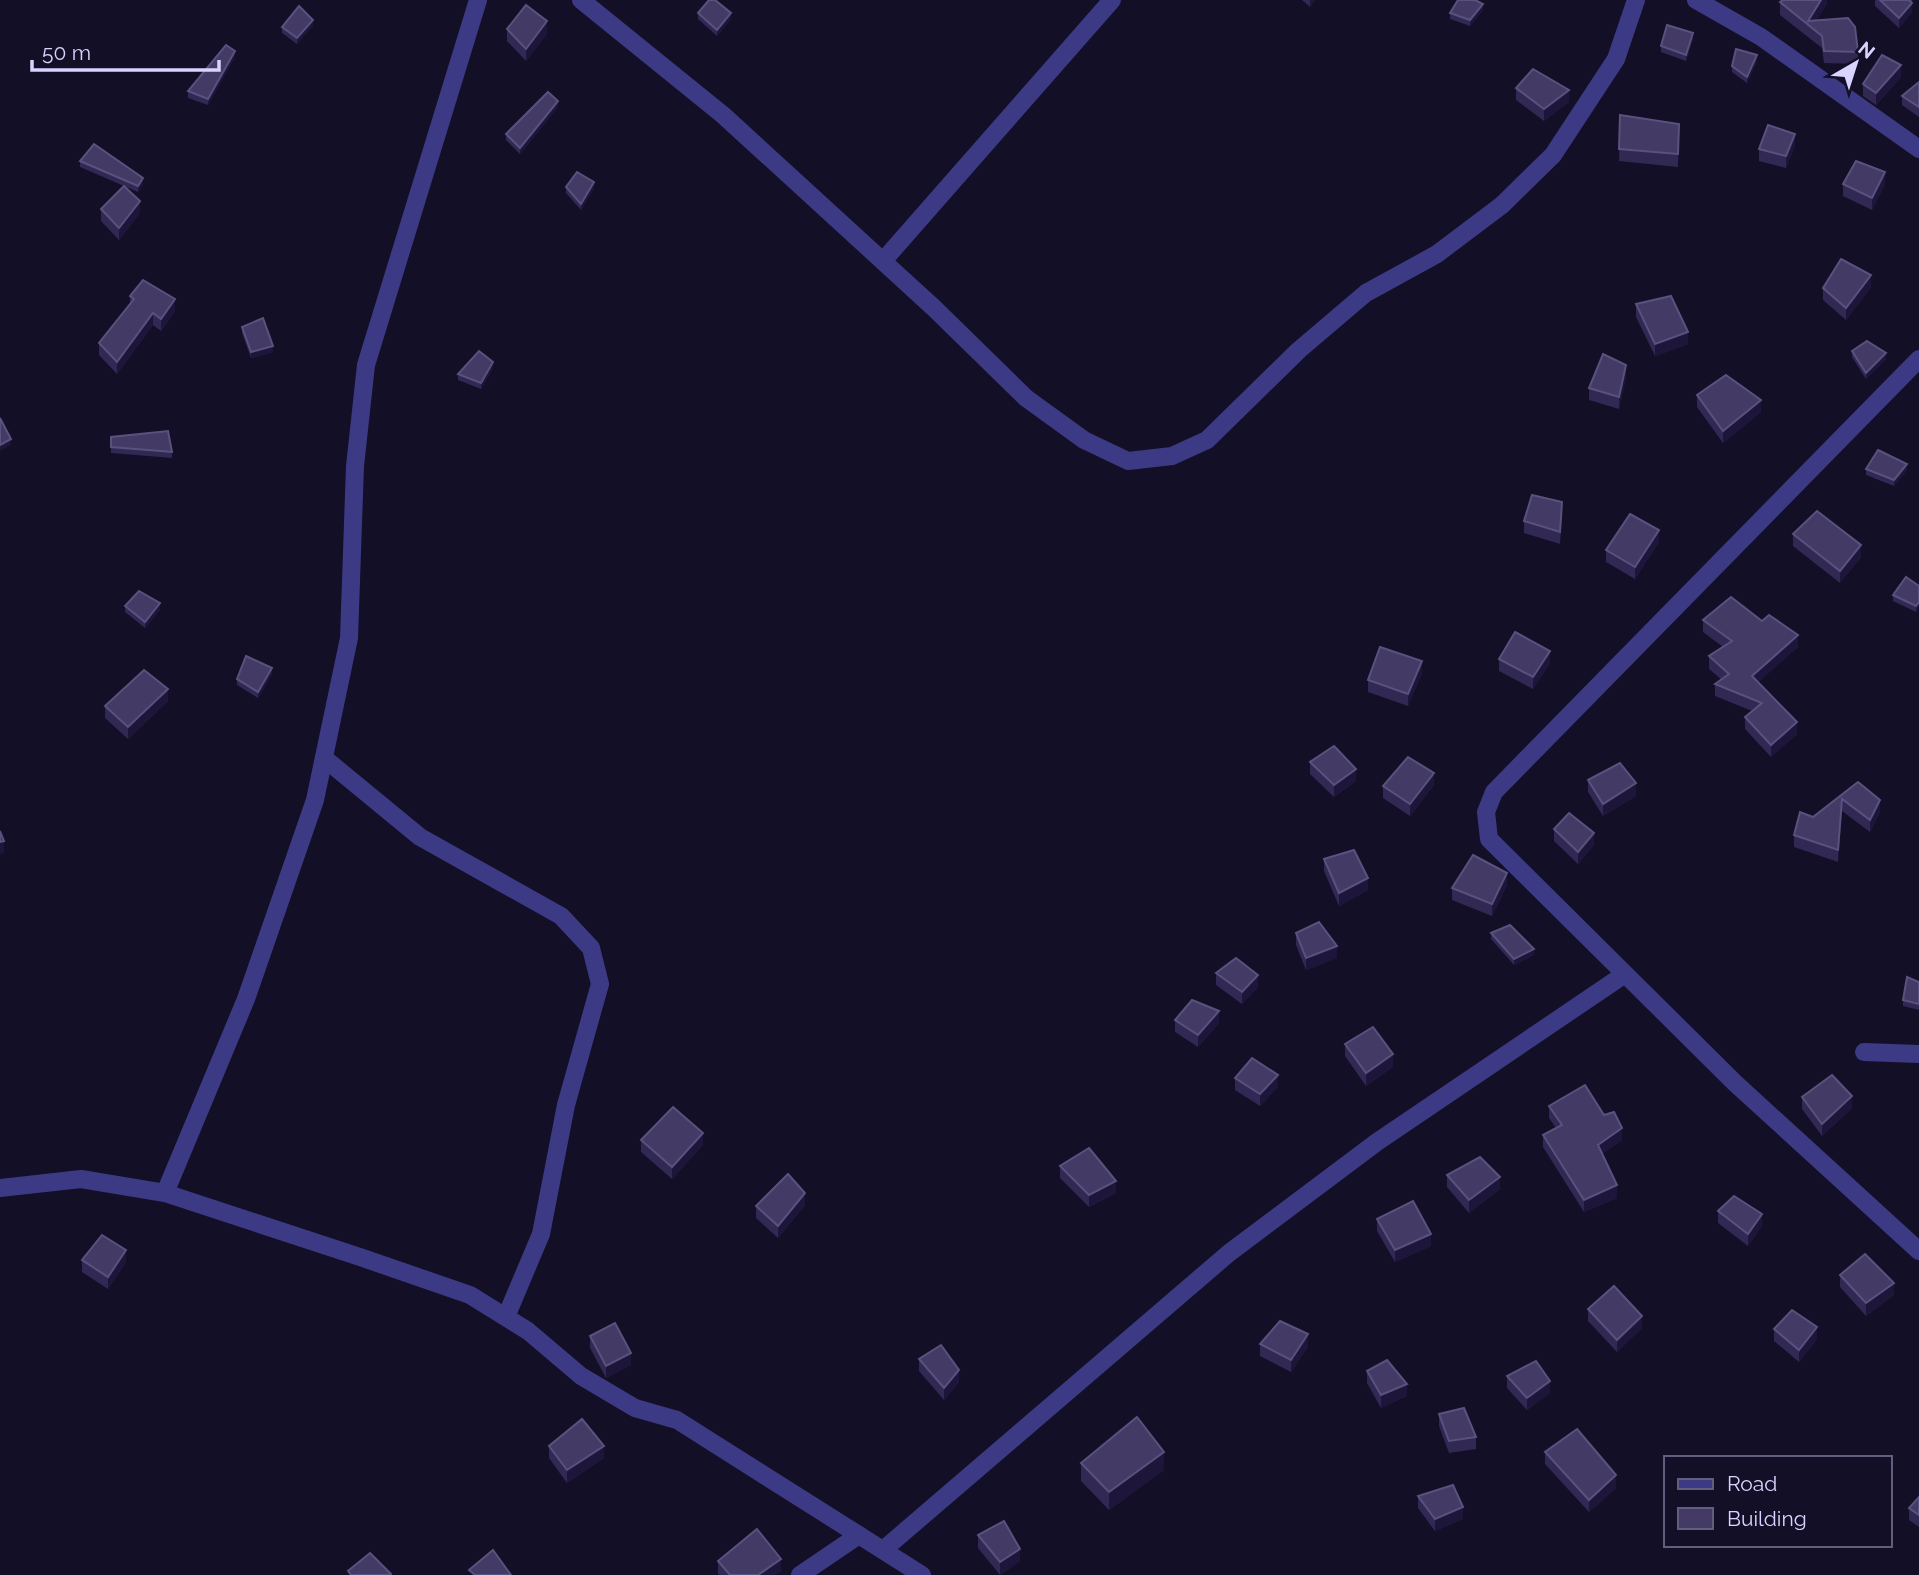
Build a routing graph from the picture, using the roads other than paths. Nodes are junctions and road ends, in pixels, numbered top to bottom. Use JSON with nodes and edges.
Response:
{"nodes":[{"id":1,"x":478,"y":0,"type":"edge"},
{"id":2,"x":581,"y":0,"type":"edge"},
{"id":3,"x":1112,"y":0,"type":"edge"},
{"id":4,"x":1636,"y":0,"type":"edge"},
{"id":5,"x":1696,"y":0,"type":"edge"},
{"id":6,"x":1919,"y":149,"type":"edge"},
{"id":7,"x":883,"y":261,"type":"junction"},
{"id":8,"x":1919,"y":359,"type":"edge"},
{"id":9,"x":324,"y":758,"type":"junction"},
{"id":10,"x":1625,"y":974,"type":"junction"},
{"id":11,"x":1864,"y":1052,"type":"dead end"},
{"id":12,"x":1919,"y":1054,"type":"edge"},
{"id":13,"x":0,"y":1188,"type":"edge"},
{"id":14,"x":165,"y":1194,"type":"junction"},
{"id":15,"x":1919,"y":1251,"type":"edge"},
{"id":16,"x":506,"y":1317,"type":"junction"},
{"id":17,"x":859,"y":1535,"type":"junction"},
{"id":18,"x":883,"y":1550,"type":"junction"},
{"id":19,"x":800,"y":1575,"type":"edge"},
{"id":20,"x":922,"y":1575,"type":"edge"}],
"edges":[{"from":1,"to":9,"type":"street"},
{"from":2,"to":7,"type":"street"},
{"from":3,"to":7,"type":"street"},
{"from":4,"to":7,"type":"street"},
{"from":5,"to":6,"type":"street"},
{"from":8,"to":10,"type":"street"},
{"from":9,"to":14,"type":"street"},
{"from":9,"to":16,"type":"street"},
{"from":10,"to":15,"type":"street"},
{"from":10,"to":18,"type":"street"},
{"from":11,"to":12,"type":"street"},
{"from":13,"to":14,"type":"street"},
{"from":14,"to":16,"type":"street"},
{"from":16,"to":17,"type":"street"},
{"from":17,"to":18,"type":"street"},
{"from":17,"to":19,"type":"street"},
{"from":18,"to":20,"type":"street"}]}
